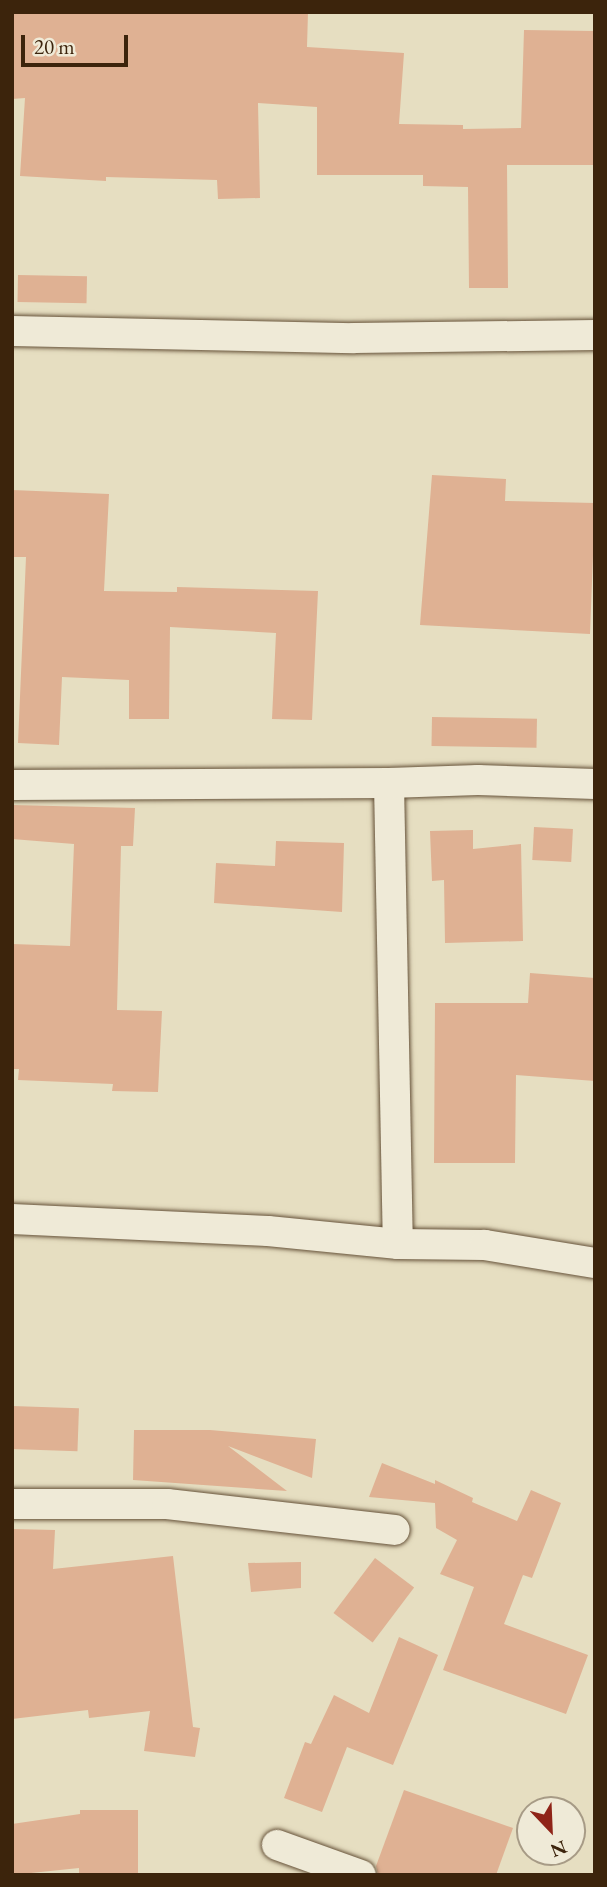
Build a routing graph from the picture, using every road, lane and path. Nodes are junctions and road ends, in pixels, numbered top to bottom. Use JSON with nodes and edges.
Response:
{"nodes":[{"id":1,"x":12,"y":331,"type":"edge"},
{"id":2,"x":595,"y":335,"type":"edge"},
{"id":3,"x":388,"y":783,"type":"junction"},
{"id":4,"x":595,"y":784,"type":"edge"},
{"id":5,"x":12,"y":785,"type":"edge"},
{"id":6,"x":12,"y":1219,"type":"edge"},
{"id":7,"x":398,"y":1244,"type":"junction"},
{"id":8,"x":595,"y":1263,"type":"edge"},
{"id":9,"x":12,"y":1504,"type":"edge"},
{"id":10,"x":395,"y":1530,"type":"dead end"},
{"id":11,"x":276,"y":1845,"type":"dead end"},
{"id":12,"x":361,"y":1875,"type":"edge"}],
"edges":[{"from":1,"to":2,"type":"street"},
{"from":3,"to":4,"type":"street"},
{"from":3,"to":5,"type":"street"},
{"from":3,"to":7,"type":"street"},
{"from":6,"to":7,"type":"street"},
{"from":7,"to":8,"type":"street"},
{"from":9,"to":10,"type":"street"},
{"from":11,"to":12,"type":"street"}]}
